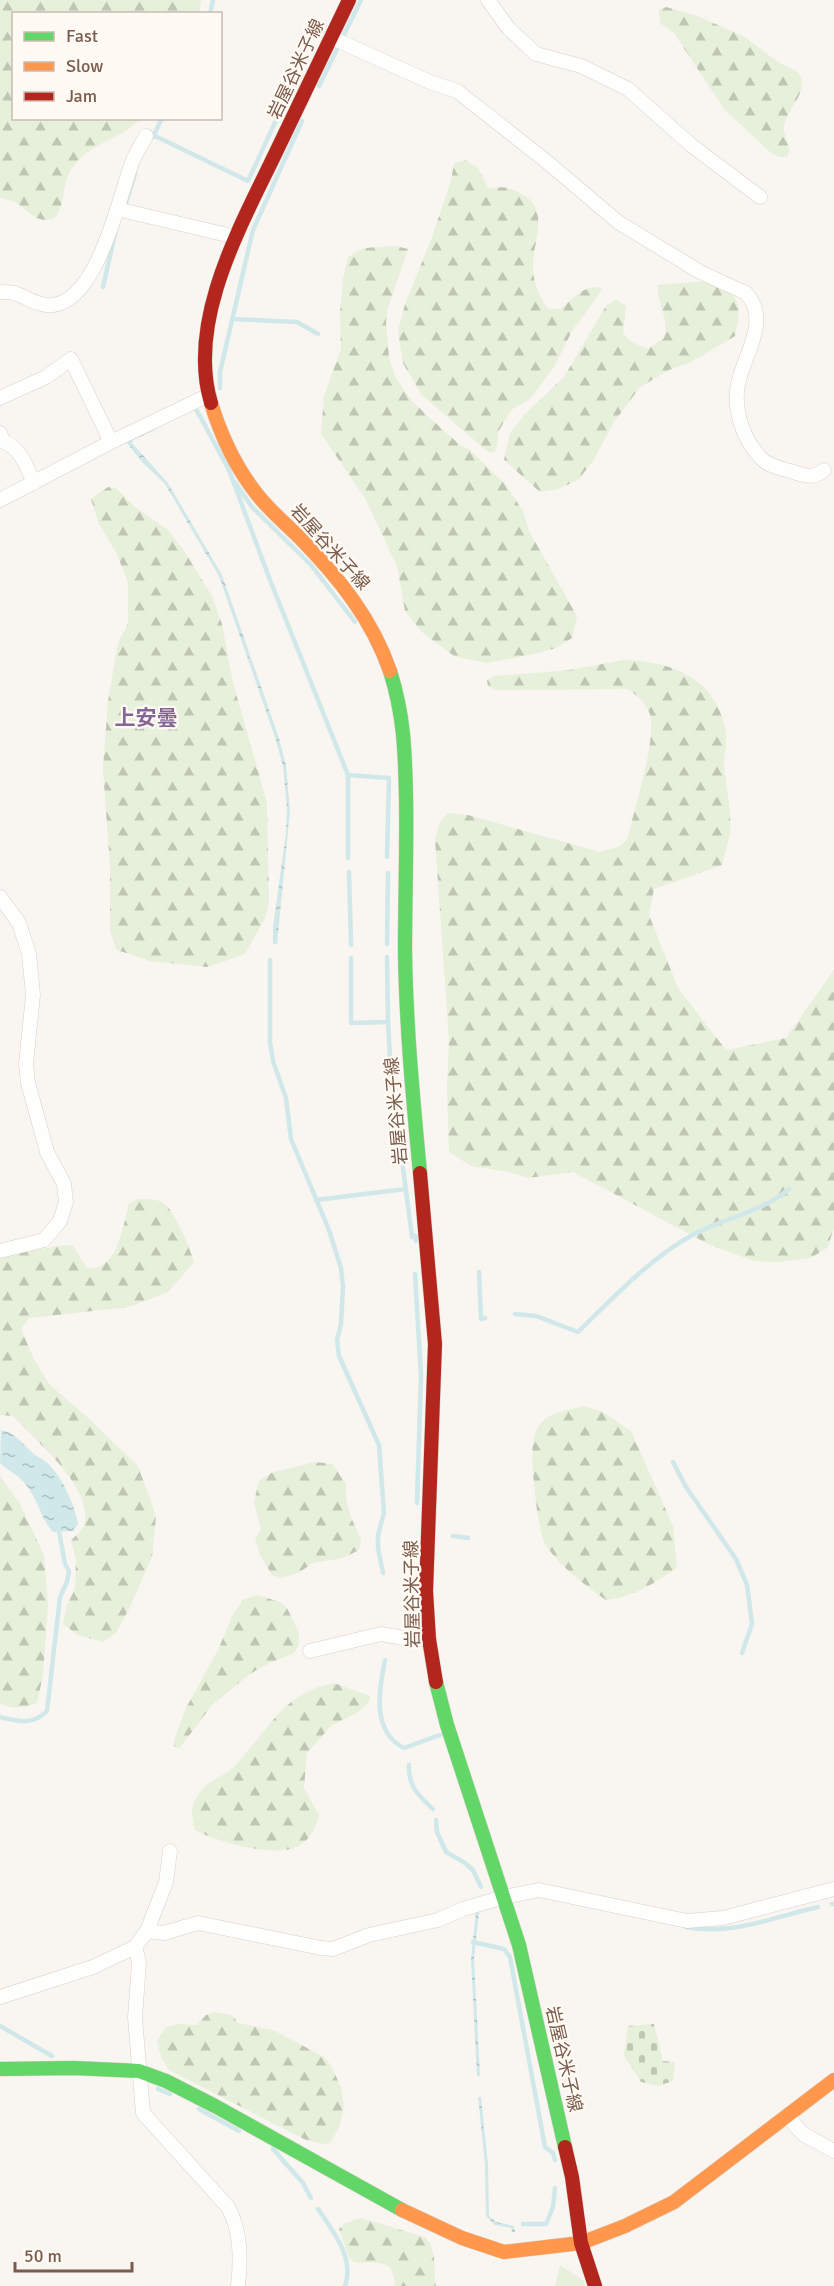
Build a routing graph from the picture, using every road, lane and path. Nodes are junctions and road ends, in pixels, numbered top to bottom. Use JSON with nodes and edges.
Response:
{"nodes":[{"id":1,"x":349,"y":0,"type":"edge"},
{"id":2,"x":488,"y":0,"type":"edge"},
{"id":3,"x":330,"y":37,"type":"junction"},
{"id":4,"x":146,"y":136,"type":"dead end"},
{"id":5,"x":760,"y":197,"type":"dead end"},
{"id":6,"x":117,"y":209,"type":"junction"},
{"id":7,"x":236,"y":237,"type":"junction"},
{"id":8,"x":0,"y":292,"type":"edge"},
{"id":9,"x":209,"y":395,"type":"junction"},
{"id":10,"x":0,"y":398,"type":"edge"},
{"id":11,"x":1,"y":439,"type":"edge"},
{"id":12,"x":111,"y":442,"type":"junction"},
{"id":13,"x":824,"y":470,"type":"dead end"},
{"id":14,"x":34,"y":483,"type":"junction"},
{"id":15,"x":0,"y":500,"type":"edge"},
{"id":16,"x":0,"y":897,"type":"edge"},
{"id":17,"x":0,"y":1251,"type":"edge"},
{"id":18,"x":429,"y":1639,"type":"junction"},
{"id":19,"x":310,"y":1651,"type":"dead end"},
{"id":20,"x":170,"y":1851,"type":"dead end"},
{"id":21,"x":834,"y":1888,"type":"edge"},
{"id":22,"x":504,"y":1897,"type":"junction"},
{"id":23,"x":147,"y":1931,"type":"junction"},
{"id":24,"x":135,"y":1947,"type":"junction"},
{"id":25,"x":0,"y":1997,"type":"edge"},
{"id":26,"x":0,"y":2069,"type":"edge"},
{"id":27,"x":139,"y":2071,"type":"junction"},
{"id":28,"x":834,"y":2080,"type":"edge"},
{"id":29,"x":787,"y":2116,"type":"junction"},
{"id":30,"x":834,"y":2151,"type":"edge"},
{"id":31,"x":581,"y":2243,"type":"junction"},
{"id":32,"x":238,"y":2286,"type":"edge"},
{"id":33,"x":595,"y":2286,"type":"edge"}],
"edges":[{"from":1,"to":3,"type":"main road","name":"岩屋谷米子線"},
{"from":2,"to":5,"type":"street"},
{"from":3,"to":7,"type":"main road","name":"岩屋谷米子線"},
{"from":3,"to":13,"type":"street"},
{"from":4,"to":6,"type":"street"},
{"from":6,"to":7,"type":"street"},
{"from":6,"to":8,"type":"street"},
{"from":7,"to":9,"type":"main road","name":"岩屋谷米子線"},
{"from":9,"to":12,"type":"street"},
{"from":9,"to":18,"type":"main road","name":"岩屋谷米子線"},
{"from":10,"to":12,"type":"street"},
{"from":11,"to":14,"type":"street"},
{"from":12,"to":14,"type":"street"},
{"from":14,"to":15,"type":"street"},
{"from":16,"to":17,"type":"street"},
{"from":18,"to":19,"type":"street"},
{"from":18,"to":22,"type":"main road","name":"岩屋谷米子線"},
{"from":20,"to":23,"type":"street"},
{"from":21,"to":22,"type":"street"},
{"from":22,"to":23,"type":"street"},
{"from":22,"to":31,"type":"main road","name":"岩屋谷米子線"},
{"from":23,"to":24,"type":"street"},
{"from":24,"to":25,"type":"street"},
{"from":24,"to":27,"type":"street"},
{"from":26,"to":27,"type":"main road"},
{"from":27,"to":31,"type":"main road"},
{"from":27,"to":32,"type":"street"},
{"from":28,"to":29,"type":"main road"},
{"from":29,"to":30,"type":"street"},
{"from":29,"to":31,"type":"main road"},
{"from":31,"to":33,"type":"main road","name":"岩屋谷米子線"}]}
